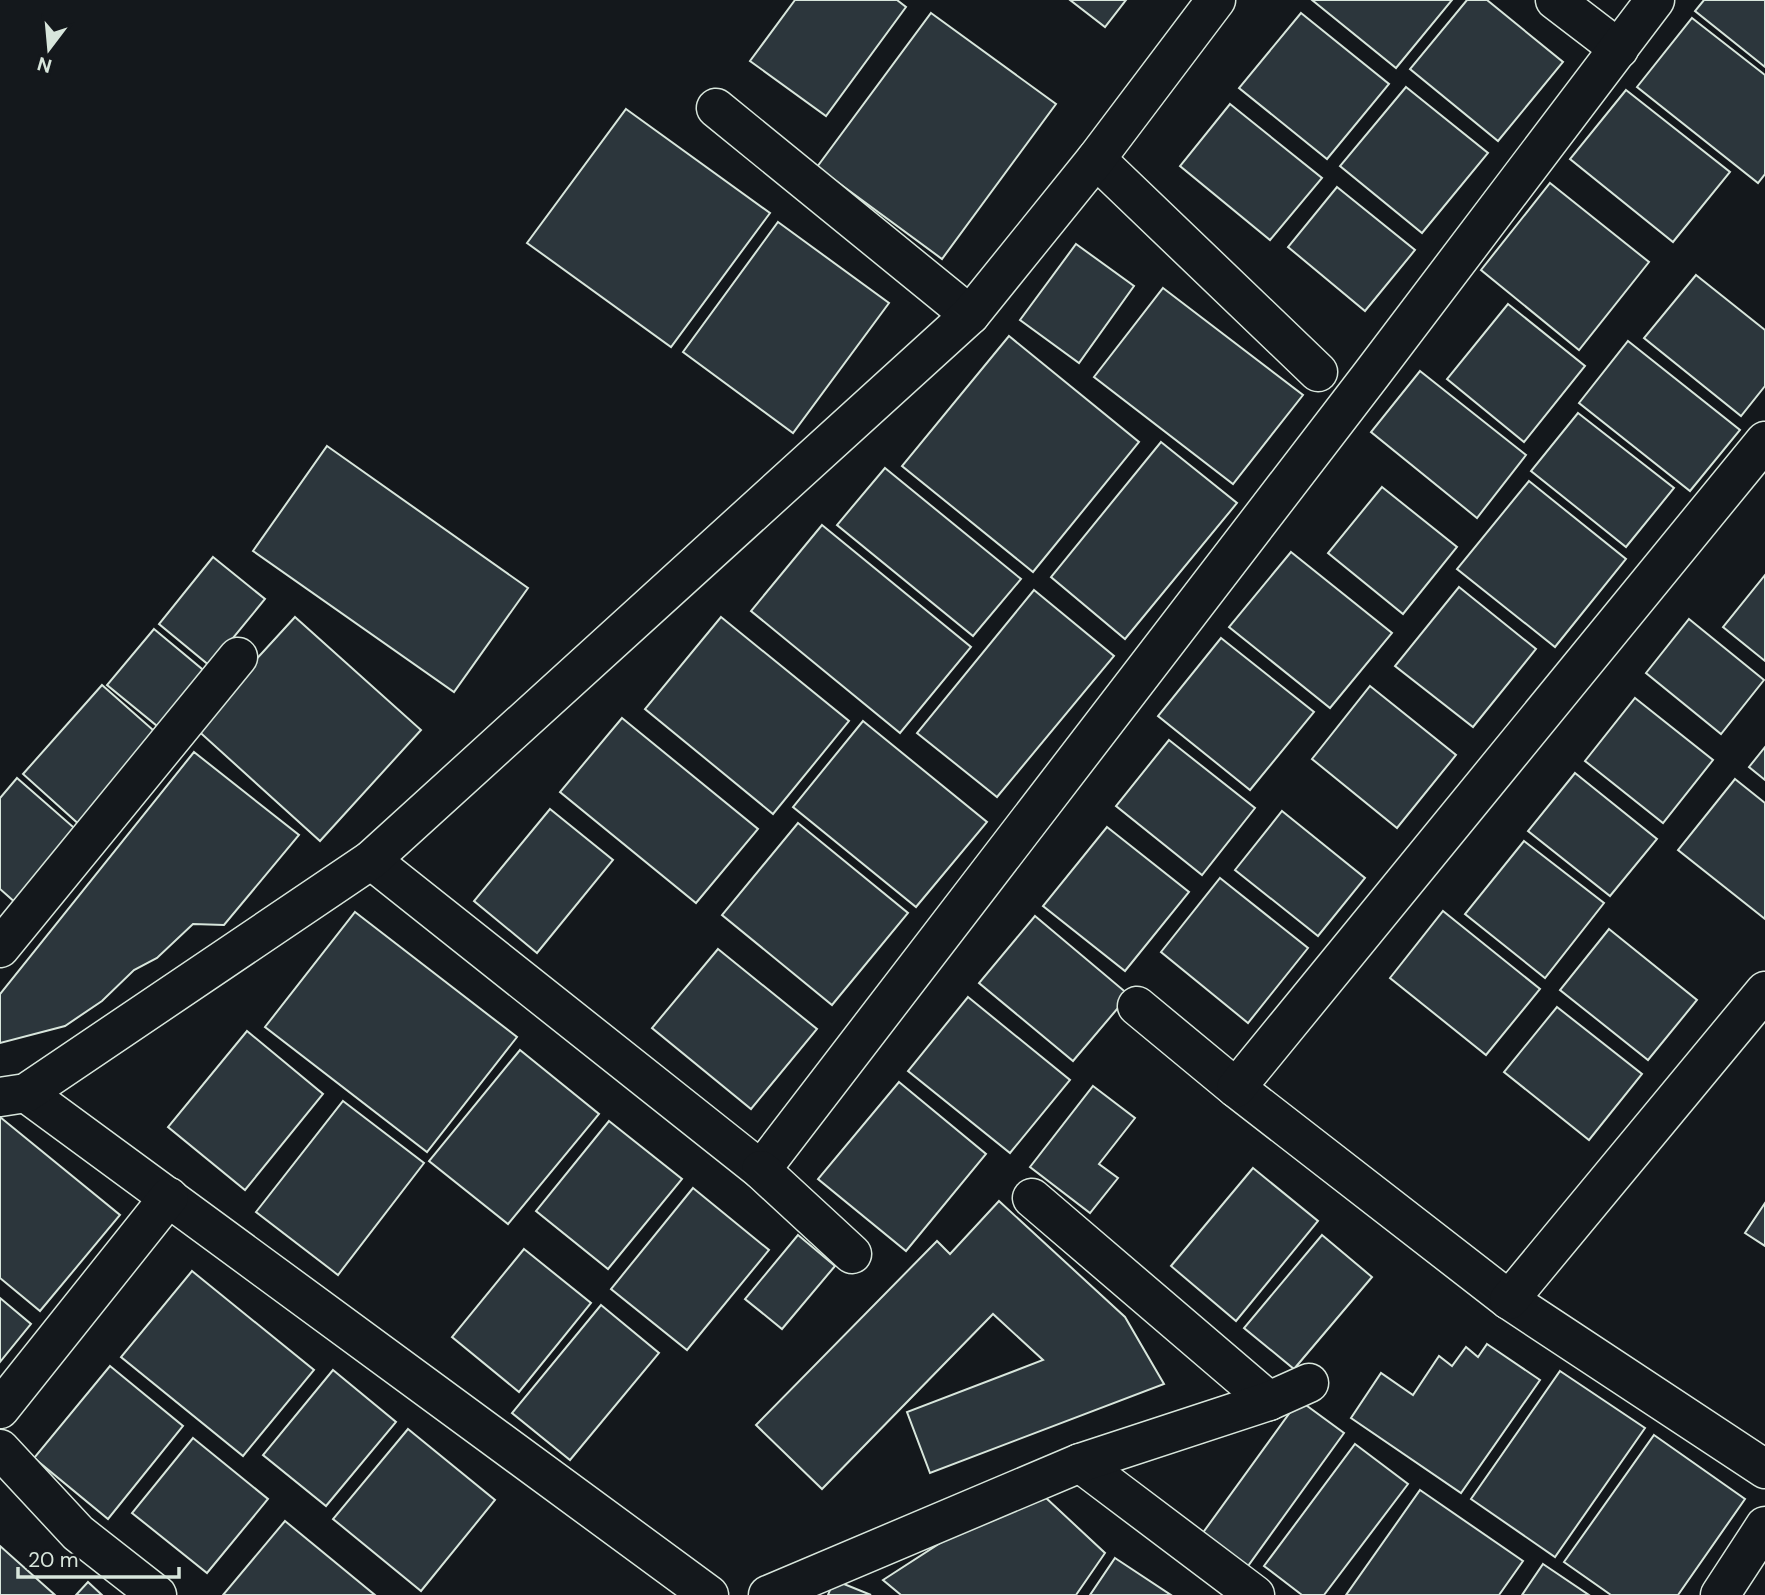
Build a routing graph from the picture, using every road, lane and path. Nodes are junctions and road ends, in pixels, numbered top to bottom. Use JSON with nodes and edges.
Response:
{"nodes":[{"id":1,"x":1216,"y":0,"type":"edge"},
{"id":2,"x":1555,"y":0,"type":"edge"},
{"id":3,"x":1655,"y":0,"type":"edge"},
{"id":4,"x":1619,"y":49,"type":"junction"},
{"id":5,"x":716,"y":108,"type":"dead end"},
{"id":6,"x":1096,"y":159,"type":"junction"},
{"id":7,"x":970,"y":314,"type":"junction"},
{"id":8,"x":1318,"y":372,"type":"dead end"},
{"id":9,"x":1765,"y":441,"type":"edge"},
{"id":10,"x":239,"y":657,"type":"dead end"},
{"id":11,"x":371,"y":860,"type":"junction"},
{"id":12,"x":0,"y":948,"type":"edge"},
{"id":13,"x":1765,"y":991,"type":"edge"},
{"id":14,"x":1137,"y":1006,"type":"dead end"},
{"id":15,"x":1236,"y":1088,"type":"junction"},
{"id":16,"x":13,"y":1095,"type":"edge"},
{"id":17,"x":761,"y":1170,"type":"junction"},
{"id":18,"x":169,"y":1197,"type":"junction"},
{"id":19,"x":1032,"y":1198,"type":"dead end"},
{"id":20,"x":852,"y":1254,"type":"dead end"},
{"id":21,"x":1509,"y":1300,"type":"junction"},
{"id":22,"x":1309,"y":1382,"type":"dead end"},
{"id":23,"x":1269,"y":1401,"type":"junction"},
{"id":24,"x":0,"y":1409,"type":"edge"},
{"id":25,"x":0,"y":1448,"type":"edge"},
{"id":26,"x":1080,"y":1463,"type":"junction"},
{"id":27,"x":1765,"y":1469,"type":"edge"},
{"id":28,"x":1765,"y":1526,"type":"edge"},
{"id":29,"x":157,"y":1595,"type":"edge"},
{"id":30,"x":709,"y":1595,"type":"edge"},
{"id":31,"x":768,"y":1595,"type":"edge"},
{"id":32,"x":1255,"y":1595,"type":"edge"},
{"id":33,"x":1720,"y":1595,"type":"edge"}],
"edges":[{"from":1,"to":6,"type":"street"},
{"from":2,"to":4,"type":"street"},
{"from":3,"to":4,"type":"street"},
{"from":4,"to":17,"type":"street"},
{"from":5,"to":7,"type":"street"},
{"from":6,"to":7,"type":"street"},
{"from":6,"to":8,"type":"street"},
{"from":7,"to":11,"type":"street"},
{"from":9,"to":15,"type":"street"},
{"from":10,"to":12,"type":"street"},
{"from":11,"to":16,"type":"street"},
{"from":11,"to":17,"type":"street"},
{"from":13,"to":21,"type":"street"},
{"from":14,"to":15,"type":"street"},
{"from":15,"to":21,"type":"street"},
{"from":16,"to":18,"type":"street"},
{"from":17,"to":20,"type":"street"},
{"from":18,"to":24,"type":"street"},
{"from":18,"to":30,"type":"street"},
{"from":19,"to":23,"type":"street"},
{"from":21,"to":27,"type":"street"},
{"from":22,"to":23,"type":"street"},
{"from":23,"to":26,"type":"street"},
{"from":25,"to":29,"type":"street"},
{"from":26,"to":31,"type":"street"},
{"from":26,"to":32,"type":"street"},
{"from":28,"to":33,"type":"street"}]}
